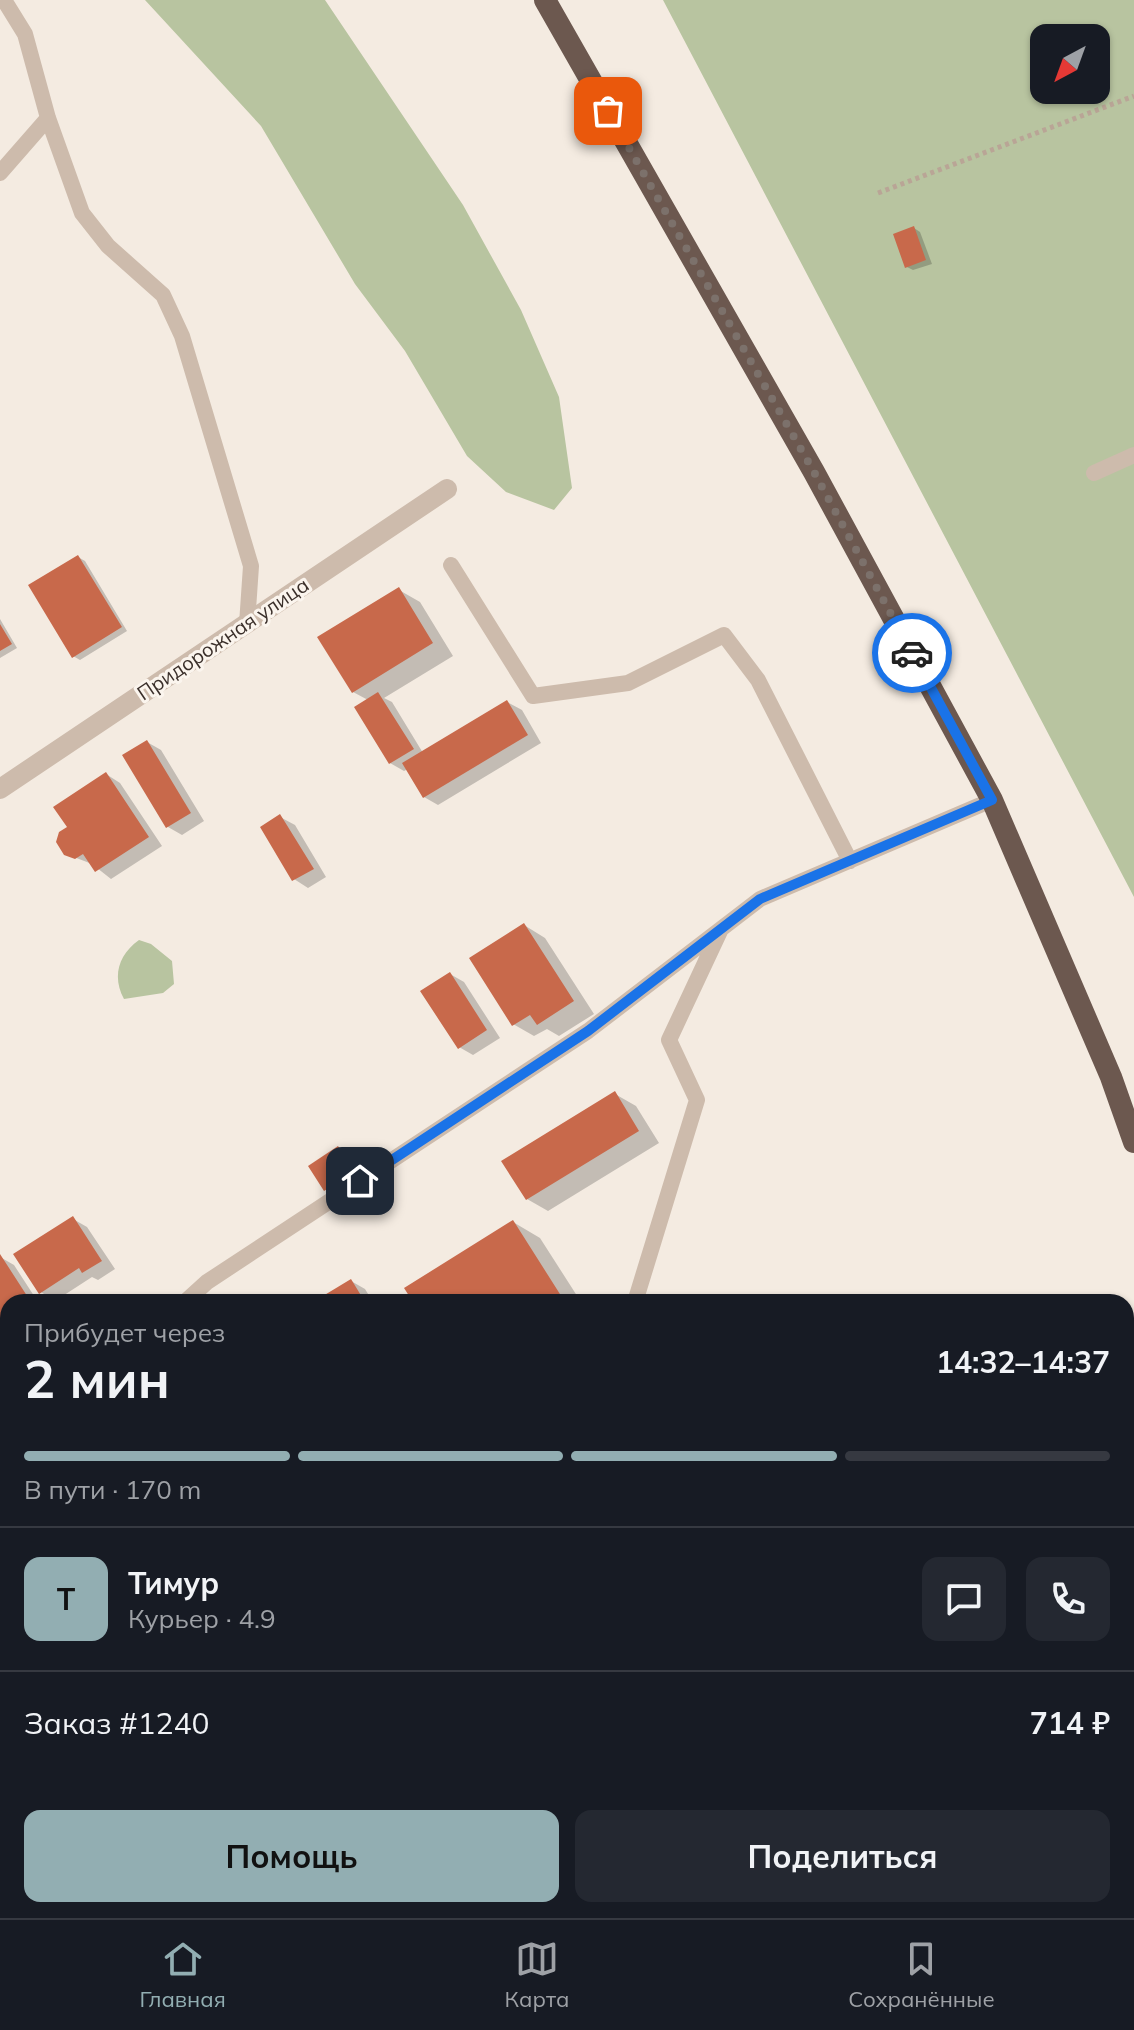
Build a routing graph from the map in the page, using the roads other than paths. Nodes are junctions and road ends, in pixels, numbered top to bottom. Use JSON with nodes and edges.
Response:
{"nodes":[{"id":1,"x":4,"y":0,"type":"edge"},
{"id":2,"x":545,"y":0,"type":"edge"},
{"id":3,"x":48,"y":118,"type":"junction"},
{"id":4,"x":0,"y":173,"type":"edge"},
{"id":5,"x":1134,"y":455,"type":"edge"},
{"id":6,"x":1094,"y":473,"type":"dead end"},
{"id":7,"x":447,"y":489,"type":"dead end"},
{"id":8,"x":451,"y":565,"type":"dead end"},
{"id":9,"x":247,"y":624,"type":"junction"},
{"id":10,"x":0,"y":789,"type":"edge"},
{"id":11,"x":992,"y":800,"type":"junction"},
{"id":12,"x":850,"y":861,"type":"junction"},
{"id":13,"x":722,"y":926,"type":"junction"},
{"id":14,"x":1134,"y":1142,"type":"edge"},
{"id":15,"x":194,"y":1294,"type":"edge"},
{"id":16,"x":637,"y":1294,"type":"edge"}],
"edges":[{"from":1,"to":3,"type":"lane"},
{"from":2,"to":11,"type":"highway"},
{"from":3,"to":4,"type":"lane"},
{"from":3,"to":9,"type":"lane"},
{"from":5,"to":6,"type":"lane"},
{"from":7,"to":9,"type":"street","name":"Придорожная улица"},
{"from":8,"to":12,"type":"lane"},
{"from":9,"to":10,"type":"street","name":"Придорожная улица"},
{"from":11,"to":12,"type":"lane"},
{"from":11,"to":14,"type":"highway"},
{"from":12,"to":13,"type":"lane"},
{"from":13,"to":15,"type":"lane"},
{"from":13,"to":16,"type":"lane"}]}
